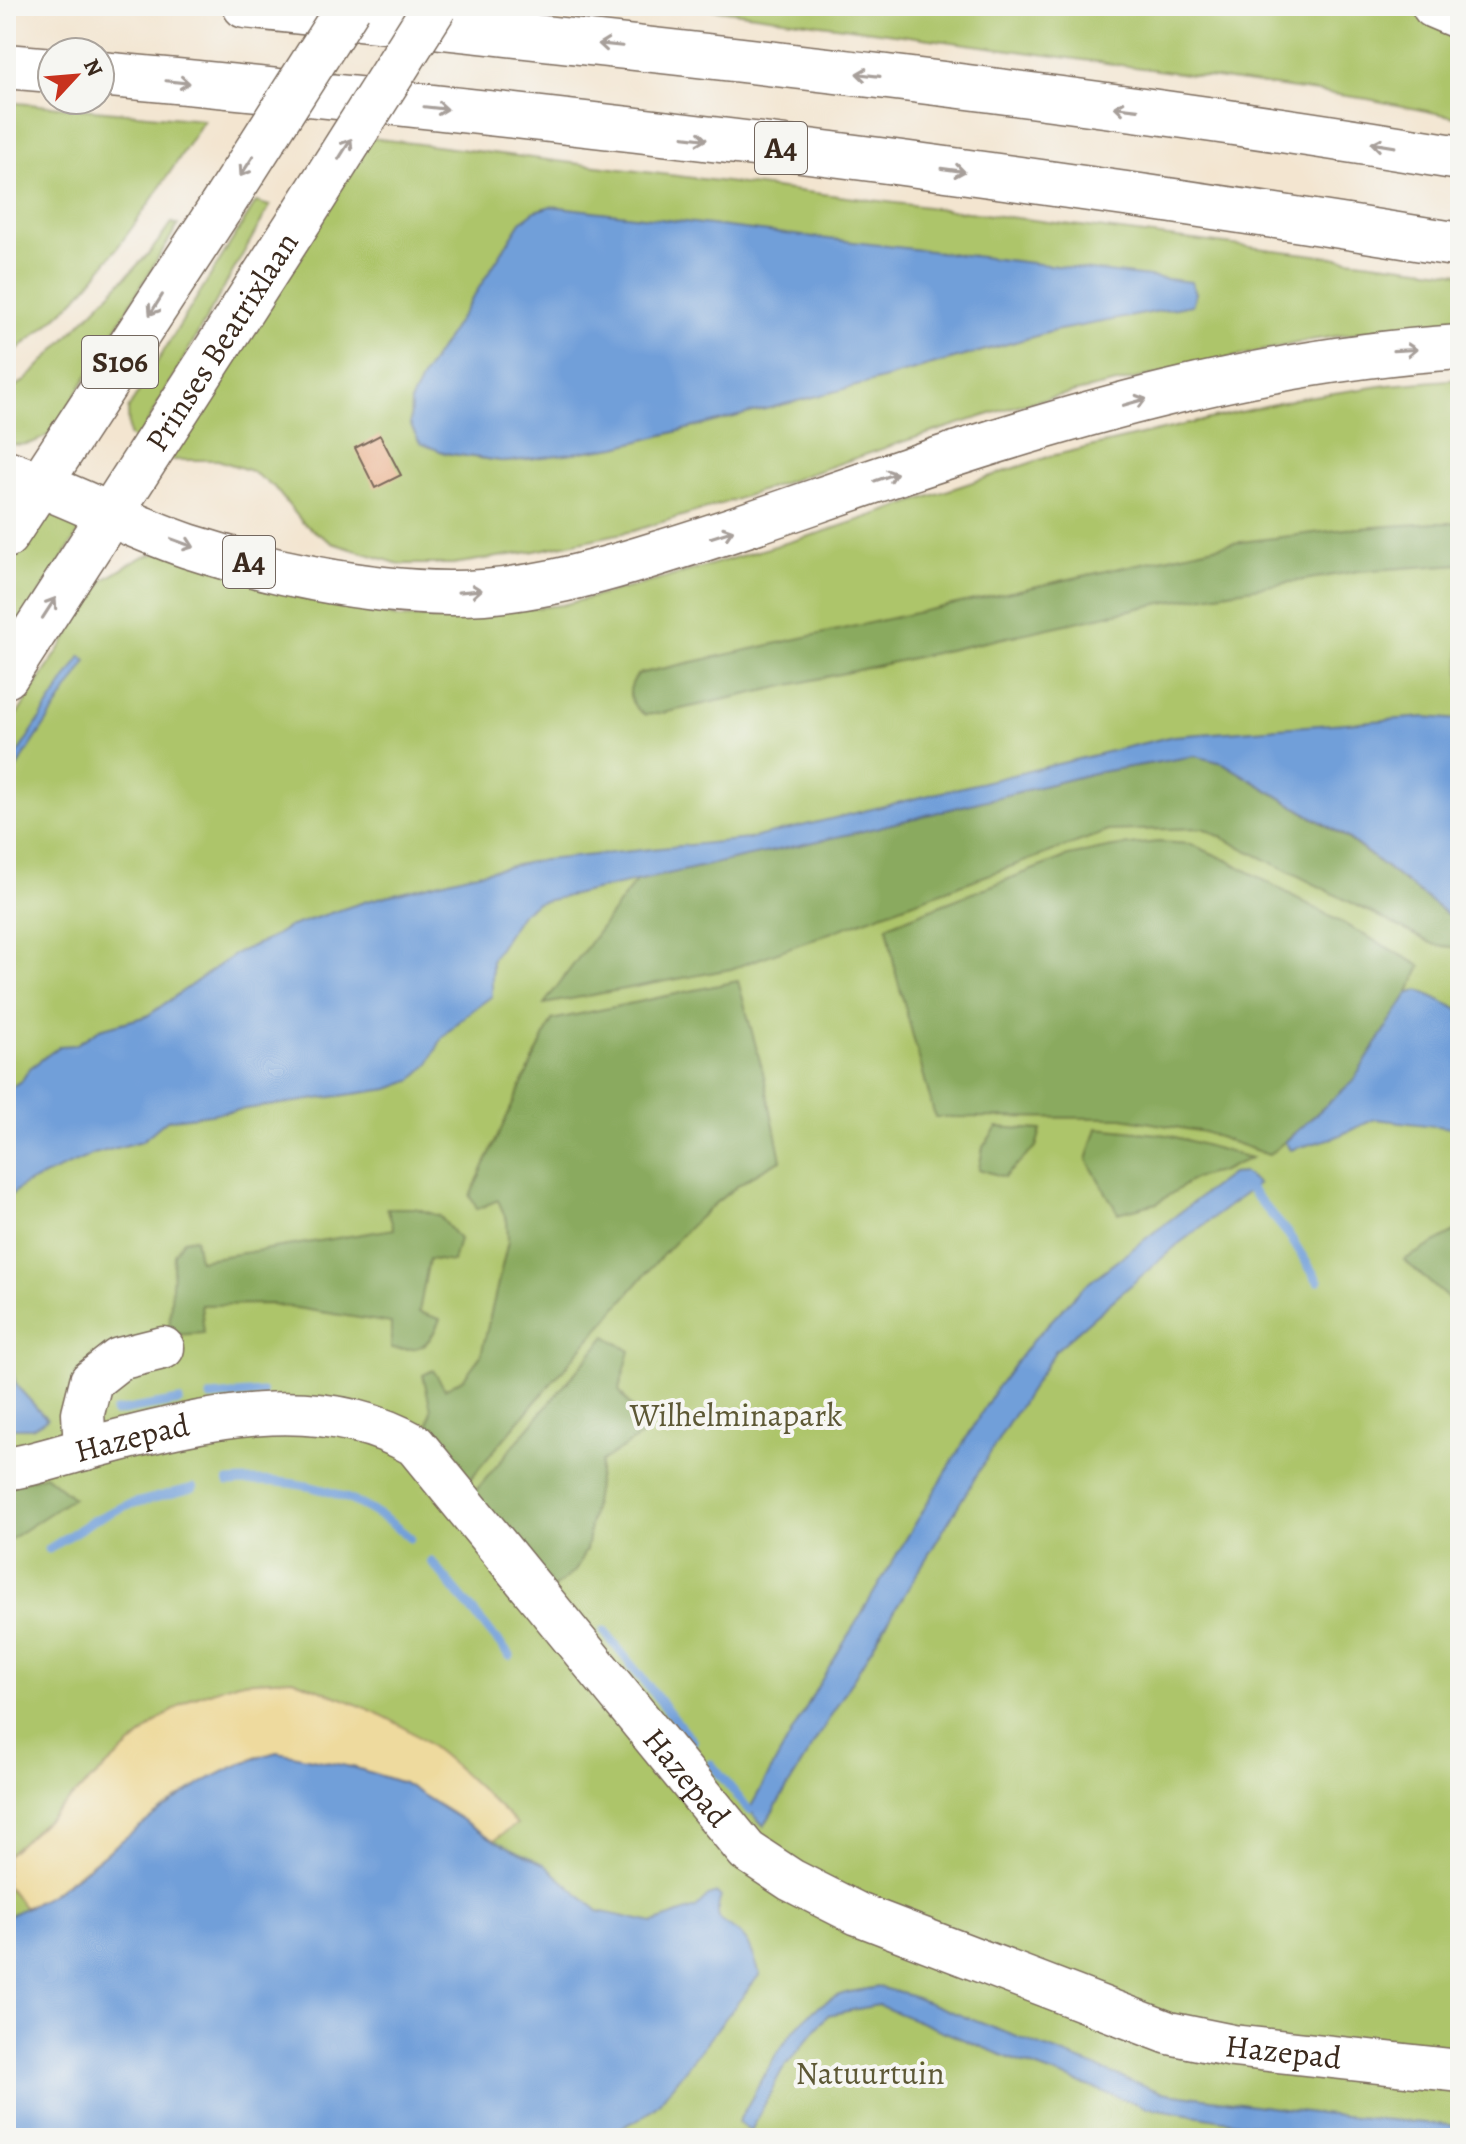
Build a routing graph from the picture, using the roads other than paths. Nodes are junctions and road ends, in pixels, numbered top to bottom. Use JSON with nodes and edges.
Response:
{"nodes":[{"id":1,"x":245,"y":6,"type":"edge"},
{"id":2,"x":349,"y":6,"type":"edge"},
{"id":3,"x":435,"y":6,"type":"edge"},
{"id":4,"x":1434,"y":6,"type":"edge"},
{"id":5,"x":1460,"y":17,"type":"edge"},
{"id":6,"x":6,"y":66,"type":"edge"},
{"id":7,"x":36,"y":69,"type":"edge"},
{"id":8,"x":116,"y":76,"type":"edge"},
{"id":9,"x":1460,"y":158,"type":"edge"},
{"id":10,"x":1460,"y":245,"type":"edge"},
{"id":11,"x":1460,"y":347,"type":"edge"},
{"id":12,"x":22,"y":478,"type":"edge"},
{"id":13,"x":111,"y":513,"type":"junction"},
{"id":14,"x":6,"y":536,"type":"edge"},
{"id":15,"x":6,"y":676,"type":"edge"},
{"id":16,"x":163,"y":1348,"type":"dead end"},
{"id":17,"x":85,"y":1449,"type":"junction"},
{"id":18,"x":6,"y":1469,"type":"edge"},
{"id":19,"x":1460,"y":2071,"type":"edge"}],
"edges":[{"from":9,"to":1,"type":"main road","one_way":true},
{"from":2,"to":12,"type":"main road","number":"S106","one_way":true,"bridge":true},
{"from":13,"to":3,"type":"main road","name":"Prinses Beatrixlaan","number":"S106","one_way":true,"bridge":true},
{"from":4,"to":5,"type":"main road"},
{"from":6,"to":7,"type":"main road"},
{"from":8,"to":10,"type":"main road","number":"A4","one_way":true},
{"from":13,"to":11,"type":"main road","number":"A4","one_way":true},
{"from":12,"to":13,"type":"main road","number":"A4"},
{"from":12,"to":14,"type":"main road"},
{"from":15,"to":13,"type":"main road","name":"Prinses Beatrixlaan","one_way":true},
{"from":16,"to":17,"type":"street"},
{"from":17,"to":18,"type":"street","name":"Hazepad"},
{"from":17,"to":19,"type":"street","name":"Hazepad"}]}
